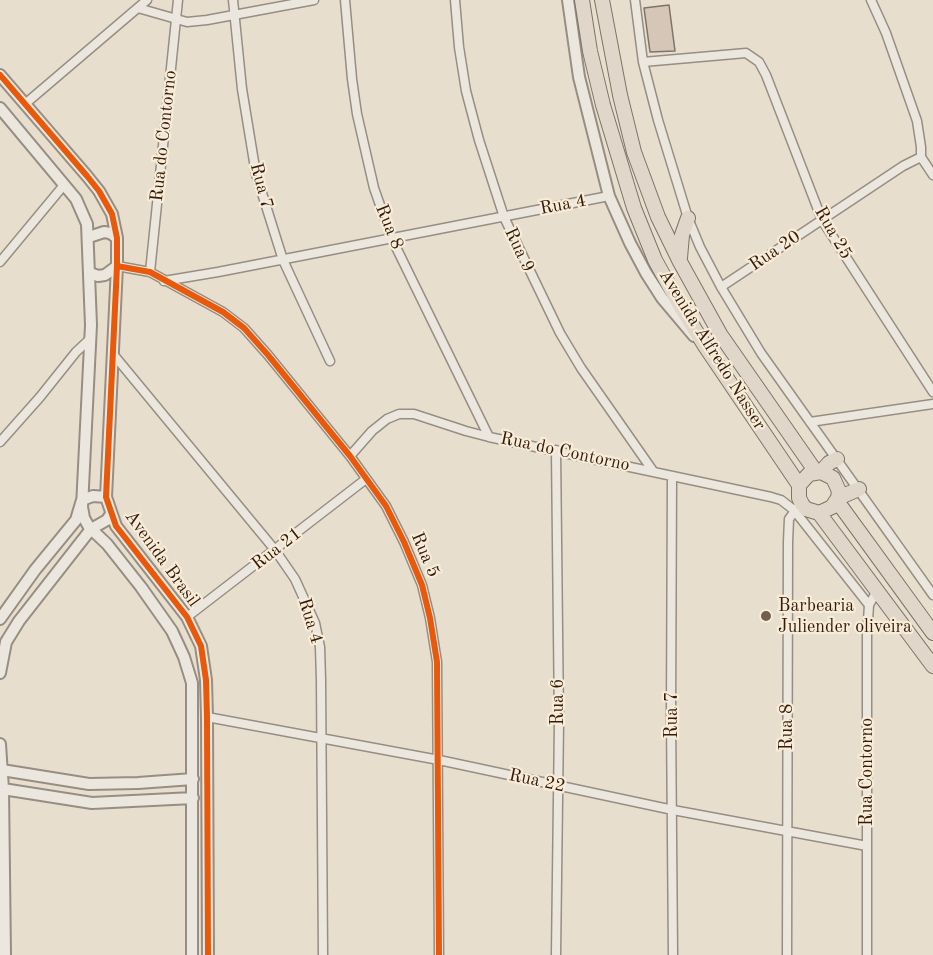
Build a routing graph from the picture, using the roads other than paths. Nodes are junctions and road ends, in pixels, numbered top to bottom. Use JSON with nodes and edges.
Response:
{"nodes":[{"id":1,"x":147,"y":0,"type":"edge"},
{"id":2,"x":178,"y":0,"type":"edge"},
{"id":3,"x":233,"y":0,"type":"edge"},
{"id":4,"x":314,"y":0,"type":"edge"},
{"id":5,"x":345,"y":0,"type":"edge"},
{"id":6,"x":455,"y":0,"type":"edge"},
{"id":7,"x":568,"y":0,"type":"edge"},
{"id":8,"x":582,"y":0,"type":"edge"},
{"id":9,"x":602,"y":0,"type":"edge"},
{"id":10,"x":635,"y":0,"type":"edge"},
{"id":11,"x":871,"y":0,"type":"edge"},
{"id":12,"x":138,"y":8,"type":"junction"},
{"id":13,"x":235,"y":15,"type":"junction"},
{"id":14,"x":176,"y":20,"type":"junction"},
{"id":15,"x":643,"y":62,"type":"junction"},
{"id":16,"x":0,"y":75,"type":"edge"},
{"id":17,"x":25,"y":104,"type":"junction"},
{"id":18,"x":2,"y":114,"type":"edge"},
{"id":19,"x":921,"y":157,"type":"junction"},
{"id":20,"x":933,"y":175,"type":"edge"},
{"id":21,"x":64,"y":184,"type":"junction"},
{"id":22,"x":609,"y":196,"type":"junction"},
{"id":23,"x":504,"y":217,"type":"junction"},
{"id":24,"x":688,"y":218,"type":"junction"},
{"id":25,"x":822,"y":220,"type":"junction"},
{"id":26,"x":89,"y":237,"type":"junction"},
{"id":27,"x":117,"y":238,"type":"junction"},
{"id":28,"x":392,"y":239,"type":"junction"},
{"id":29,"x":283,"y":260,"type":"junction"},
{"id":30,"x":679,"y":261,"type":"junction"},
{"id":31,"x":0,"y":262,"type":"edge"},
{"id":32,"x":117,"y":266,"type":"junction"},
{"id":33,"x":150,"y":272,"type":"junction"},
{"id":34,"x":90,"y":273,"type":"junction"},
{"id":35,"x":163,"y":281,"type":"junction"},
{"id":36,"x":722,"y":287,"type":"junction"},
{"id":37,"x":90,"y":339,"type":"junction"},
{"id":38,"x":705,"y":346,"type":"junction"},
{"id":39,"x":113,"y":354,"type":"junction"},
{"id":40,"x":330,"y":361,"type":"dead end"},
{"id":41,"x":933,"y":392,"type":"edge"},
{"id":42,"x":933,"y":404,"type":"edge"},
{"id":43,"x":810,"y":422,"type":"junction"},
{"id":44,"x":489,"y":437,"type":"junction"},
{"id":45,"x":0,"y":442,"type":"edge"},
{"id":46,"x":556,"y":450,"type":"junction"},
{"id":47,"x":350,"y":456,"type":"junction"},
{"id":48,"x":837,"y":459,"type":"junction"},
{"id":49,"x":653,"y":471,"type":"junction"},
{"id":50,"x":818,"y":472,"type":"junction"},
{"id":51,"x":672,"y":476,"type":"junction"},
{"id":52,"x":366,"y":479,"type":"junction"},
{"id":53,"x":799,"y":485,"type":"junction"},
{"id":54,"x":859,"y":489,"type":"junction"},
{"id":55,"x":106,"y":497,"type":"junction"},
{"id":56,"x":838,"y":499,"type":"junction"},
{"id":57,"x":82,"y":500,"type":"junction"},
{"id":58,"x":798,"y":507,"type":"junction"},
{"id":59,"x":819,"y":513,"type":"junction"},
{"id":60,"x":111,"y":514,"type":"junction"},
{"id":61,"x":90,"y":529,"type":"junction"},
{"id":62,"x":276,"y":550,"type":"junction"},
{"id":63,"x":877,"y":591,"type":"junction"},
{"id":64,"x":933,"y":595,"type":"edge"},
{"id":65,"x":869,"y":605,"type":"junction"},
{"id":66,"x":2,"y":611,"type":"edge"},
{"id":67,"x":187,"y":617,"type":"junction"},
{"id":68,"x":933,"y":633,"type":"edge"},
{"id":69,"x":3,"y":641,"type":"edge"},
{"id":70,"x":933,"y":666,"type":"edge"},
{"id":71,"x":0,"y":673,"type":"edge"},
{"id":72,"x":206,"y":680,"type":"junction"},
{"id":73,"x":192,"y":683,"type":"junction"},
{"id":74,"x":207,"y":717,"type":"junction"},
{"id":75,"x":322,"y":738,"type":"junction"},
{"id":76,"x":0,"y":744,"type":"edge"},
{"id":77,"x":439,"y":760,"type":"junction"},
{"id":78,"x":2,"y":770,"type":"junction"},
{"id":79,"x":193,"y":779,"type":"junction"},
{"id":80,"x":558,"y":785,"type":"junction"},
{"id":81,"x":3,"y":789,"type":"junction"},
{"id":82,"x":193,"y":798,"type":"junction"},
{"id":83,"x":673,"y":810,"type":"junction"},
{"id":84,"x":787,"y":830,"type":"junction"},
{"id":85,"x":206,"y":840,"type":"junction"},
{"id":86,"x":193,"y":844,"type":"junction"},
{"id":87,"x":867,"y":846,"type":"junction"},
{"id":88,"x":2,"y":857,"type":"edge"},
{"id":89,"x":5,"y":955,"type":"edge"},
{"id":90,"x":192,"y":955,"type":"edge"},
{"id":91,"x":208,"y":955,"type":"edge"},
{"id":92,"x":324,"y":955,"type":"edge"},
{"id":93,"x":439,"y":955,"type":"edge"},
{"id":94,"x":556,"y":955,"type":"edge"},
{"id":95,"x":673,"y":955,"type":"edge"},
{"id":96,"x":787,"y":955,"type":"edge"},
{"id":97,"x":867,"y":955,"type":"edge"}],
"edges":[{"from":1,"to":12,"type":"street"},
{"from":2,"to":14,"type":"street","name":"Rua do Contorno"},
{"from":3,"to":13,"type":"street","name":"Rua 7"},
{"from":4,"to":13,"type":"street"},
{"from":5,"to":28,"type":"street","name":"Rua 8"},
{"from":6,"to":23,"type":"street","name":"Rua 9"},
{"from":7,"to":22,"type":"street"},
{"from":8,"to":38,"type":"main road","name":"Avenida Alfredo Nasser"},
{"from":9,"to":30,"type":"main road","name":"Avenida Alfredo Nasser"},
{"from":10,"to":15,"type":"street"},
{"from":11,"to":19,"type":"street"},
{"from":12,"to":14,"type":"street"},
{"from":12,"to":17,"type":"street"},
{"from":13,"to":14,"type":"street"},
{"from":13,"to":29,"type":"street","name":"Rua 7"},
{"from":14,"to":33,"type":"street","name":"Rua do Contorno"},
{"from":15,"to":24,"type":"street"},
{"from":15,"to":25,"type":"street","name":"Rua 25"},
{"from":16,"to":17,"type":"street","name":"Avenida Brasil"},
{"from":17,"to":27,"type":"street","name":"Avenida Brasil"},
{"from":18,"to":21,"type":"street"},
{"from":19,"to":20,"type":"street"},
{"from":19,"to":25,"type":"street","name":"Rua 20"},
{"from":21,"to":26,"type":"street"},
{"from":21,"to":31,"type":"street"},
{"from":22,"to":23,"type":"street","name":"Rua 4"},
{"from":22,"to":38,"type":"street"},
{"from":23,"to":28,"type":"street","name":"Rua 4"},
{"from":23,"to":49,"type":"street","name":"Rua 9"},
{"from":24,"to":30,"type":"main road"},
{"from":24,"to":36,"type":"street"},
{"from":25,"to":36,"type":"street","name":"Rua 20"},
{"from":25,"to":41,"type":"street","name":"Rua 25"},
{"from":26,"to":27,"type":"street"},
{"from":26,"to":34,"type":"street"},
{"from":27,"to":32,"type":"street","name":"Avenida Brasil"},
{"from":28,"to":29,"type":"street","name":"Rua 4"},
{"from":28,"to":44,"type":"street","name":"Rua 8"},
{"from":29,"to":35,"type":"street","name":"Rua 4"},
{"from":29,"to":40,"type":"street","name":"Rua 7"},
{"from":30,"to":50,"type":"main road","name":"Avenida Alfredo Nasser"},
{"from":32,"to":33,"type":"street"},
{"from":32,"to":34,"type":"street"},
{"from":32,"to":39,"type":"street","name":"Avenida Brasil"},
{"from":33,"to":35,"type":"street","name":"Rua 5"},
{"from":34,"to":37,"type":"street"},
{"from":35,"to":47,"type":"street","name":"Rua 5"},
{"from":36,"to":43,"type":"street"},
{"from":37,"to":45,"type":"street"},
{"from":37,"to":57,"type":"street"},
{"from":38,"to":53,"type":"main road","name":"Avenida Alfredo Nasser"},
{"from":39,"to":55,"type":"street","name":"Avenida Brasil"},
{"from":39,"to":62,"type":"street","name":"Rua 4"},
{"from":42,"to":43,"type":"street"},
{"from":43,"to":48,"type":"street"},
{"from":44,"to":46,"type":"street","name":"Rua do Contorno"},
{"from":44,"to":47,"type":"street","name":"Rua do Contorno"},
{"from":46,"to":49,"type":"street","name":"Rua do Contorno"},
{"from":46,"to":80,"type":"street","name":"Rua 6"},
{"from":47,"to":52,"type":"street","name":"Rua 5"},
{"from":48,"to":50,"type":"main road"},
{"from":48,"to":54,"type":"street"},
{"from":49,"to":51,"type":"street","name":"Rua do Contorno"},
{"from":50,"to":53,"type":"main road"},
{"from":50,"to":56,"type":"main road"},
{"from":51,"to":58,"type":"street","name":"Rua do Contorno"},
{"from":51,"to":83,"type":"street","name":"Rua 7"},
{"from":52,"to":62,"type":"street","name":"Rua 21"},
{"from":52,"to":77,"type":"street","name":"Rua 5"},
{"from":53,"to":58,"type":"main road"},
{"from":54,"to":56,"type":"main road"},
{"from":54,"to":64,"type":"street"},
{"from":55,"to":57,"type":"street","name":"Avenida Brasil"},
{"from":55,"to":60,"type":"street","name":"Avenida Brasil"},
{"from":56,"to":59,"type":"main road"},
{"from":56,"to":68,"type":"main road"},
{"from":57,"to":61,"type":"street"},
{"from":57,"to":66,"type":"street"},
{"from":58,"to":59,"type":"main road"},
{"from":58,"to":65,"type":"street"},
{"from":58,"to":84,"type":"street","name":"Rua 8"},
{"from":59,"to":63,"type":"main road"},
{"from":60,"to":61,"type":"street","name":"Avenida Brasil"},
{"from":60,"to":67,"type":"street","name":"Avenida Brasil"},
{"from":61,"to":69,"type":"street","name":"Avenida Brasil"},
{"from":61,"to":73,"type":"street","name":"Avenida Brasil"},
{"from":62,"to":67,"type":"street","name":"Rua 21"},
{"from":62,"to":75,"type":"street","name":"Rua 4"},
{"from":63,"to":65,"type":"street","name":"Rua Contorno"},
{"from":63,"to":70,"type":"main road"},
{"from":65,"to":87,"type":"street","name":"Rua Contorno"},
{"from":67,"to":72,"type":"street","name":"Avenida Brasil"},
{"from":69,"to":71,"type":"street","name":"Avenida Brasil"},
{"from":72,"to":73,"type":"street"},
{"from":72,"to":74,"type":"street","name":"Avenida Brasil"},
{"from":73,"to":79,"type":"street","name":"Avenida Brasil"},
{"from":74,"to":75,"type":"street","name":"Rua 22"},
{"from":74,"to":85,"type":"street","name":"Avenida Brasil"},
{"from":75,"to":77,"type":"street","name":"Rua 22"},
{"from":75,"to":92,"type":"street","name":"Rua 4"},
{"from":76,"to":78,"type":"street"},
{"from":77,"to":80,"type":"street","name":"Rua 22"},
{"from":77,"to":93,"type":"street","name":"Rua 5"},
{"from":78,"to":79,"type":"street"},
{"from":78,"to":81,"type":"street"},
{"from":79,"to":82,"type":"street","name":"Avenida Brasil"},
{"from":80,"to":83,"type":"street","name":"Rua 22"},
{"from":80,"to":94,"type":"street","name":"Rua 6"},
{"from":81,"to":82,"type":"street"},
{"from":81,"to":88,"type":"street"},
{"from":82,"to":86,"type":"street","name":"Avenida Brasil"},
{"from":83,"to":84,"type":"street","name":"Rua 22"},
{"from":83,"to":95,"type":"street","name":"Rua 7"},
{"from":84,"to":87,"type":"street","name":"Rua 22"},
{"from":84,"to":96,"type":"street","name":"Rua 8"},
{"from":85,"to":86,"type":"street"},
{"from":85,"to":91,"type":"street","name":"Avenida Brasil"},
{"from":86,"to":90,"type":"street","name":"Avenida Brasil"},
{"from":87,"to":97,"type":"street","name":"Rua Contorno"},
{"from":88,"to":89,"type":"street"}]}
